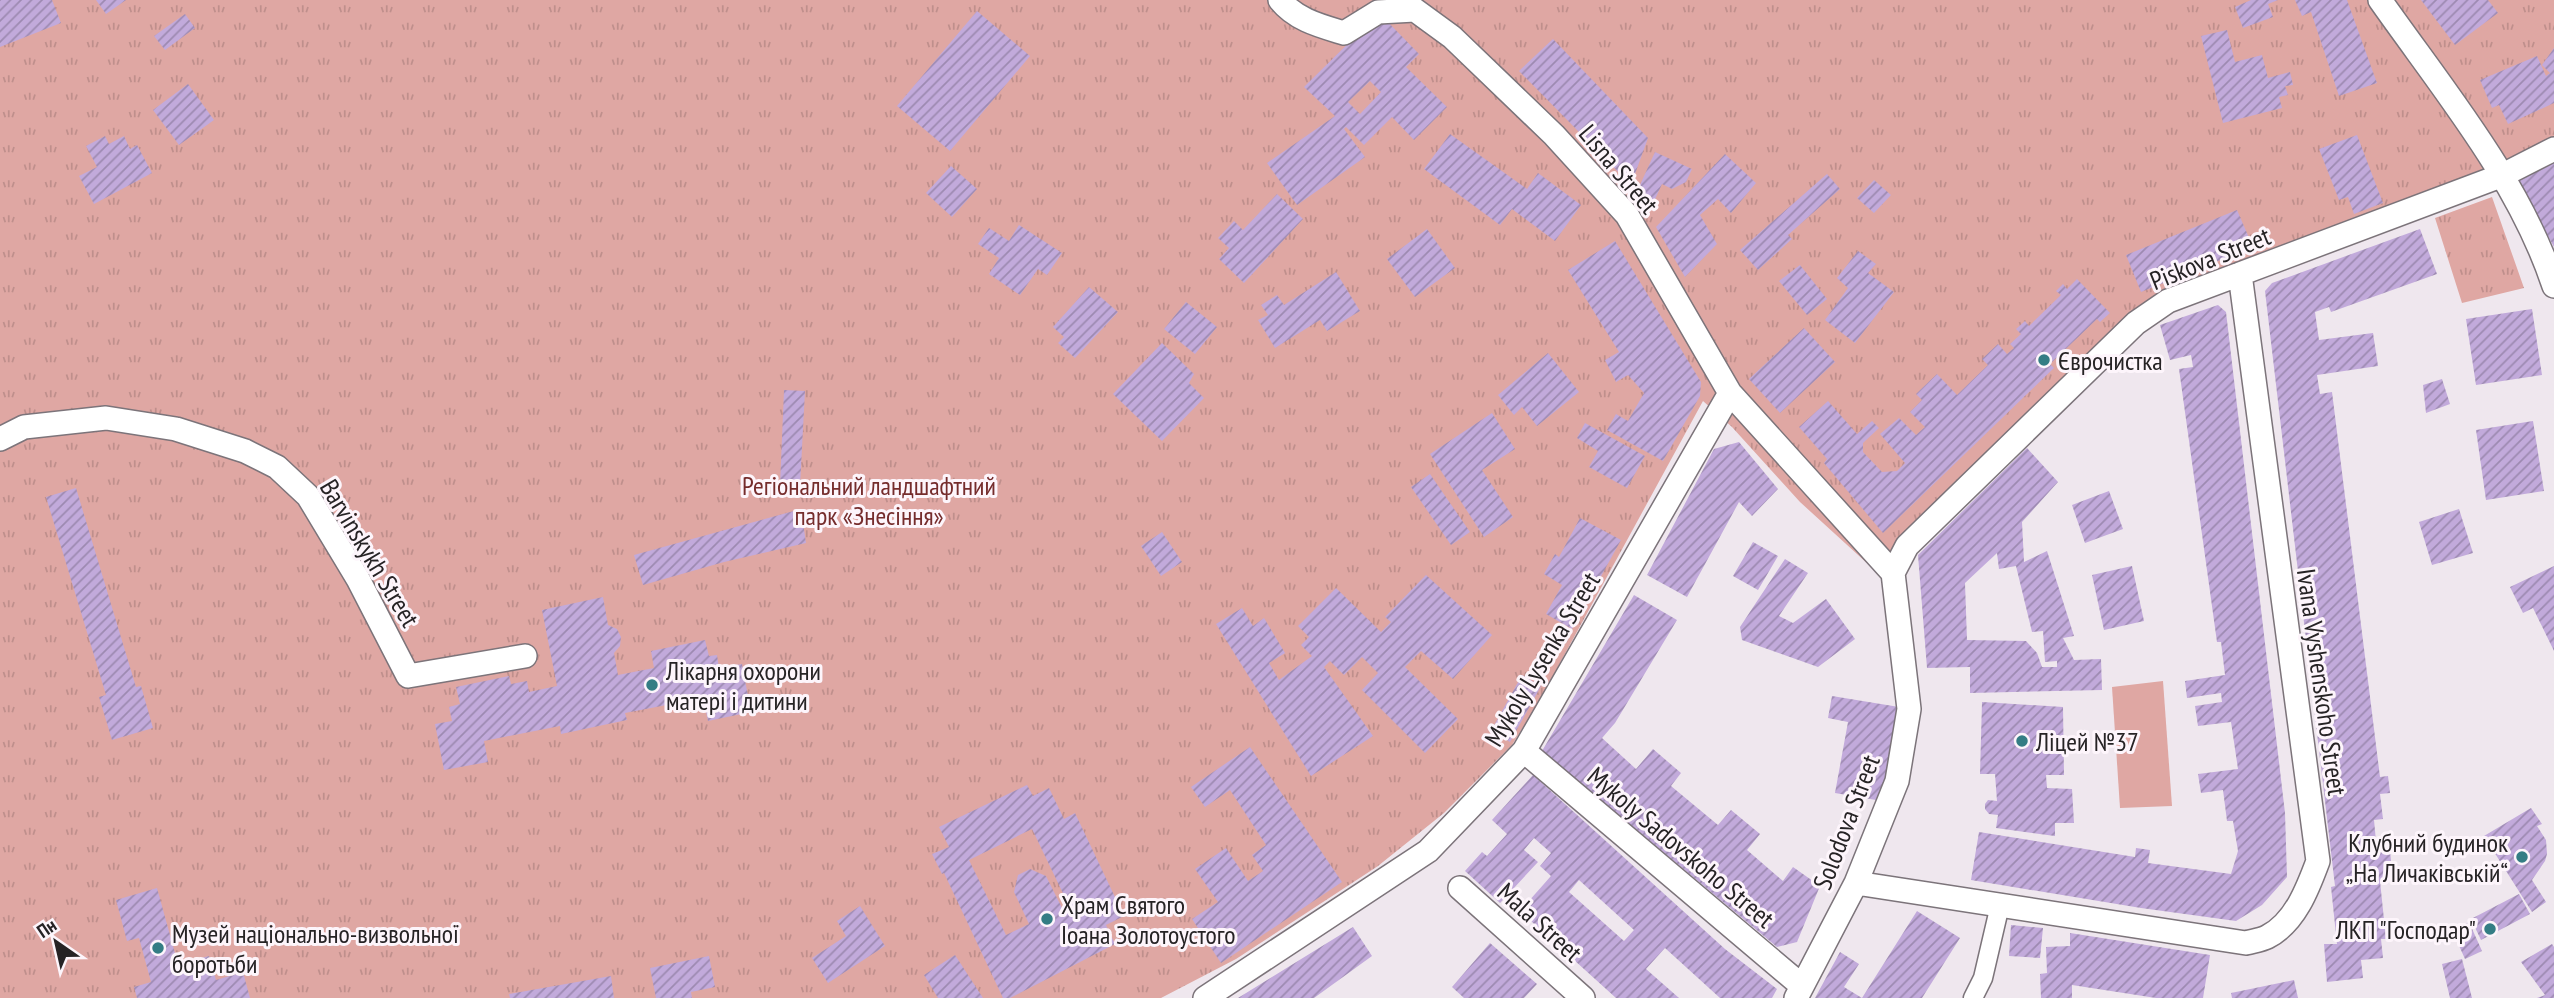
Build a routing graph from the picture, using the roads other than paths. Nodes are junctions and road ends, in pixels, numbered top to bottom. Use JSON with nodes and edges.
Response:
{"nodes":[{"id":1,"x":1280,"y":0,"type":"edge"},
{"id":2,"x":2381,"y":0,"type":"edge"},
{"id":3,"x":2554,"y":149,"type":"edge"},
{"id":4,"x":2502,"y":174,"type":"junction"},
{"id":5,"x":2240,"y":274,"type":"junction"},
{"id":6,"x":2554,"y":286,"type":"edge"},
{"id":7,"x":1730,"y":393,"type":"junction"},
{"id":8,"x":0,"y":439,"type":"edge"},
{"id":9,"x":1893,"y":573,"type":"junction"},
{"id":10,"x":525,"y":656,"type":"dead end"},
{"id":11,"x":1524,"y":751,"type":"junction"},
{"id":12,"x":1856,"y":883,"type":"junction"},
{"id":13,"x":1460,"y":888,"type":"dead end"},
{"id":14,"x":2000,"y":905,"type":"junction"},
{"id":15,"x":1799,"y":992,"type":"edge"},
{"id":16,"x":1205,"y":998,"type":"edge"},
{"id":17,"x":1583,"y":998,"type":"edge"},
{"id":18,"x":1973,"y":998,"type":"edge"}],
"edges":[{"from":1,"to":7,"type":"street","name":"Lisna Street"},
{"from":2,"to":4,"type":"street"},
{"from":3,"to":4,"type":"street","name":"Piskova Street"},
{"from":4,"to":5,"type":"street","name":"Piskova Street"},
{"from":4,"to":6,"type":"street"},
{"from":5,"to":9,"type":"street","name":"Piskova Street"},
{"from":5,"to":14,"type":"street","name":"Ivana Vyshenskoho Street"},
{"from":7,"to":9,"type":"street","name":"Lisna Street"},
{"from":7,"to":11,"type":"street","name":"Mykoly Lysenka Street"},
{"from":8,"to":10,"type":"street","name":"Barvinskykh Street"},
{"from":9,"to":12,"type":"street","name":"Solodova Street"},
{"from":11,"to":15,"type":"street","name":"Mykoly Sadovskoho Street"},
{"from":11,"to":16,"type":"street","name":"Mykoly Lysenka Street"},
{"from":12,"to":14,"type":"street","name":"Ivana Vyshenskoho Street"},
{"from":12,"to":15,"type":"street","name":"Solodova Street"},
{"from":13,"to":17,"type":"street","name":"Mala Street"},
{"from":14,"to":18,"type":"street"}]}
